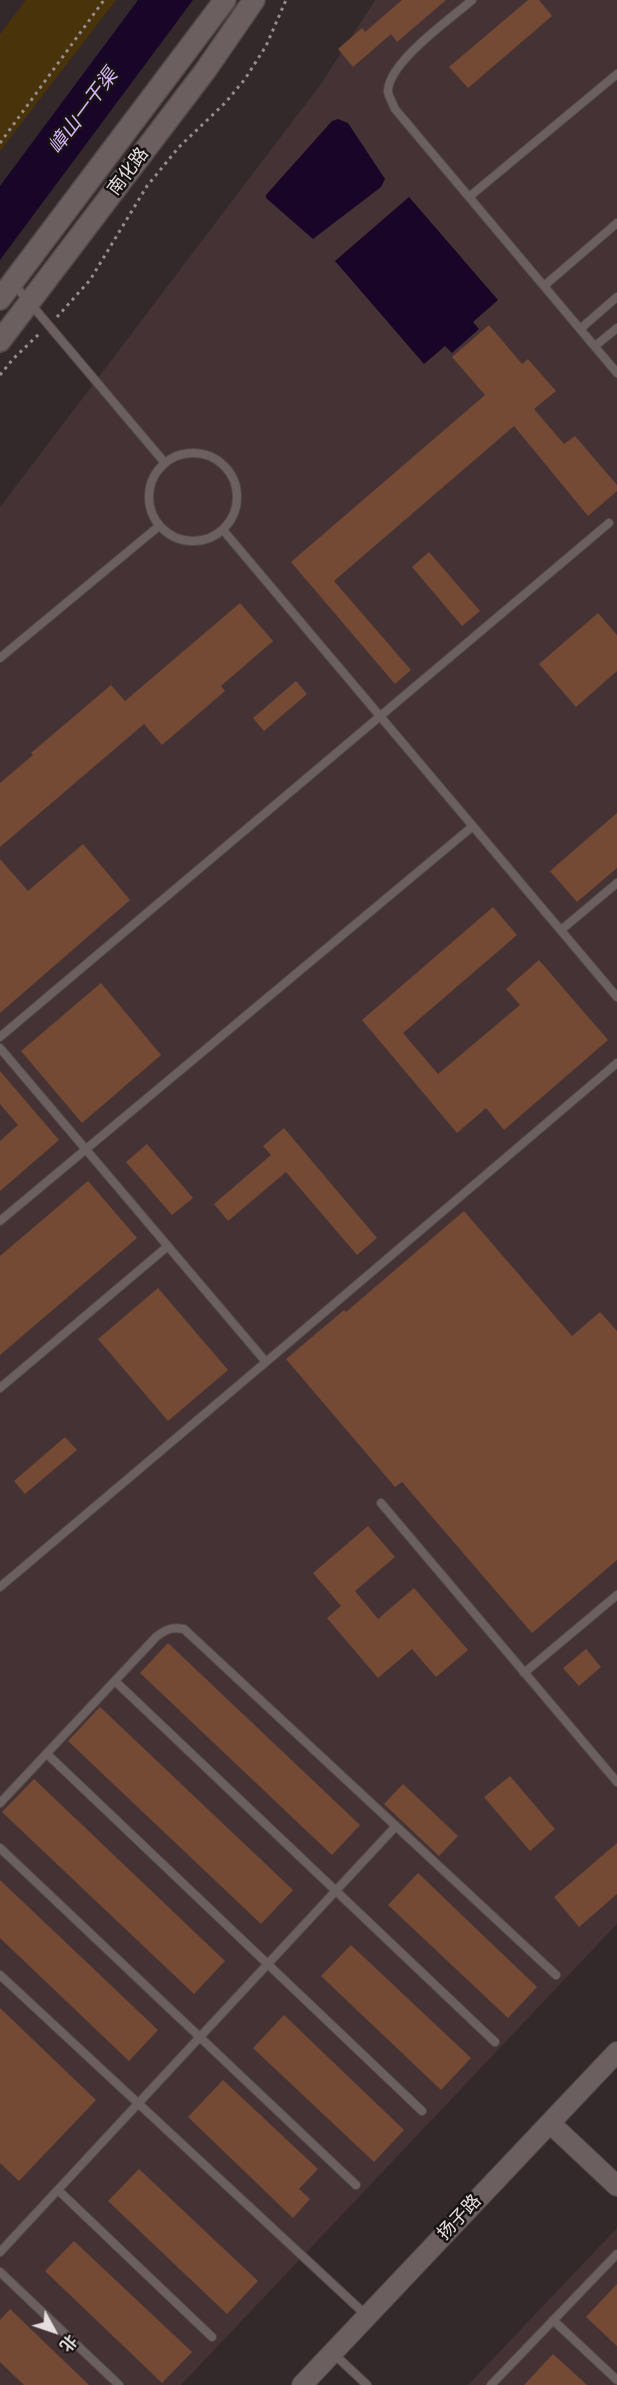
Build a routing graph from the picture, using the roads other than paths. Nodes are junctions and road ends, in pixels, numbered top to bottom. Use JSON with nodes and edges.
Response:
{"nodes":[{"id":1,"x":225,"y":0,"type":"edge"},
{"id":2,"x":254,"y":0,"type":"edge"},
{"id":3,"x":472,"y":0,"type":"edge"},
{"id":4,"x":617,"y":74,"type":"edge"},
{"id":5,"x":469,"y":197,"type":"junction"},
{"id":6,"x":617,"y":223,"type":"edge"},
{"id":7,"x":13,"y":282,"type":"junction"},
{"id":8,"x":544,"y":286,"type":"junction"},
{"id":9,"x":617,"y":297,"type":"edge"},
{"id":10,"x":0,"y":299,"type":"edge"},
{"id":11,"x":30,"y":302,"type":"junction"},
{"id":12,"x":617,"y":328,"type":"edge"},
{"id":13,"x":580,"y":329,"type":"junction"},
{"id":14,"x":0,"y":341,"type":"edge"},
{"id":15,"x":595,"y":346,"type":"junction"},
{"id":16,"x":617,"y":373,"type":"edge"},
{"id":17,"x":165,"y":463,"type":"junction"},
{"id":18,"x":609,"y":523,"type":"dead end"},
{"id":19,"x":159,"y":526,"type":"junction"},
{"id":20,"x":223,"y":530,"type":"junction"},
{"id":21,"x":0,"y":658,"type":"edge"},
{"id":22,"x":380,"y":716,"type":"junction"},
{"id":23,"x":473,"y":826,"type":"junction"},
{"id":24,"x":617,"y":883,"type":"edge"},
{"id":25,"x":561,"y":930,"type":"junction"},
{"id":26,"x":617,"y":997,"type":"edge"},
{"id":27,"x":0,"y":1037,"type":"edge"},
{"id":28,"x":0,"y":1048,"type":"edge"},
{"id":29,"x":617,"y":1063,"type":"edge"},
{"id":30,"x":86,"y":1150,"type":"junction"},
{"id":31,"x":0,"y":1221,"type":"edge"},
{"id":32,"x":168,"y":1246,"type":"junction"},
{"id":33,"x":266,"y":1362,"type":"junction"},
{"id":34,"x":0,"y":1388,"type":"edge"},
{"id":35,"x":381,"y":1503,"type":"dead end"},
{"id":36,"x":0,"y":1587,"type":"edge"},
{"id":37,"x":617,"y":1594,"type":"edge"},
{"id":38,"x":524,"y":1673,"type":"junction"},
{"id":39,"x":115,"y":1681,"type":"junction"},
{"id":40,"x":47,"y":1754,"type":"junction"},
{"id":41,"x":617,"y":1782,"type":"edge"},
{"id":42,"x":0,"y":1803,"type":"edge"},
{"id":43,"x":396,"y":1826,"type":"junction"},
{"id":44,"x":0,"y":1848,"type":"edge"},
{"id":45,"x":335,"y":1891,"type":"junction"},
{"id":46,"x":268,"y":1964,"type":"junction"},
{"id":47,"x":0,"y":1975,"type":"edge"},
{"id":48,"x":556,"y":1975,"type":"dead end"},
{"id":49,"x":200,"y":2037,"type":"junction"},
{"id":50,"x":495,"y":2042,"type":"dead end"},
{"id":51,"x":617,"y":2052,"type":"edge"},
{"id":52,"x":139,"y":2103,"type":"junction"},
{"id":53,"x":422,"y":2111,"type":"dead end"},
{"id":54,"x":550,"y":2123,"type":"junction"},
{"id":55,"x":356,"y":2184,"type":"dead end"},
{"id":56,"x":617,"y":2186,"type":"edge"},
{"id":57,"x":58,"y":2190,"type":"junction"},
{"id":58,"x":0,"y":2252,"type":"edge"},
{"id":59,"x":617,"y":2254,"type":"edge"},
{"id":60,"x":0,"y":2272,"type":"edge"},
{"id":61,"x":368,"y":2316,"type":"junction"},
{"id":62,"x":553,"y":2320,"type":"junction"},
{"id":63,"x":212,"y":2337,"type":"dead end"},
{"id":64,"x":333,"y":2353,"type":"junction"},
{"id":65,"x":617,"y":2380,"type":"edge"},
{"id":66,"x":119,"y":2385,"type":"edge"},
{"id":67,"x":302,"y":2385,"type":"edge"},
{"id":68,"x":367,"y":2385,"type":"edge"},
{"id":69,"x":491,"y":2385,"type":"edge"}],
"edges":[{"from":1,"to":7,"type":"main road","name":"南化路"},
{"from":2,"to":11,"type":"main road","name":"南化路"},
{"from":3,"to":5,"type":"lane"},
{"from":4,"to":5,"type":"lane"},
{"from":5,"to":8,"type":"lane"},
{"from":6,"to":8,"type":"lane"},
{"from":7,"to":10,"type":"main road","name":"南化路"},
{"from":7,"to":11,"type":"lane"},
{"from":8,"to":13,"type":"lane"},
{"from":9,"to":13,"type":"lane"},
{"from":11,"to":14,"type":"main road","name":"南化路"},
{"from":11,"to":17,"type":"lane"},
{"from":12,"to":15,"type":"lane"},
{"from":13,"to":15,"type":"lane"},
{"from":15,"to":16,"type":"lane"},
{"from":17,"to":19,"type":"lane"},
{"from":17,"to":20,"type":"lane"},
{"from":18,"to":22,"type":"lane"},
{"from":19,"to":20,"type":"lane"},
{"from":19,"to":21,"type":"lane"},
{"from":20,"to":22,"type":"lane"},
{"from":22,"to":23,"type":"lane"},
{"from":22,"to":27,"type":"lane"},
{"from":23,"to":25,"type":"lane"},
{"from":23,"to":30,"type":"lane"},
{"from":24,"to":25,"type":"lane"},
{"from":25,"to":26,"type":"lane"},
{"from":28,"to":30,"type":"lane"},
{"from":29,"to":33,"type":"lane"},
{"from":30,"to":31,"type":"lane"},
{"from":30,"to":32,"type":"lane"},
{"from":32,"to":33,"type":"lane"},
{"from":32,"to":34,"type":"lane"},
{"from":33,"to":36,"type":"lane"},
{"from":35,"to":38,"type":"lane"},
{"from":37,"to":38,"type":"lane"},
{"from":38,"to":41,"type":"lane"},
{"from":39,"to":40,"type":"lane"},
{"from":39,"to":43,"type":"lane"},
{"from":39,"to":45,"type":"lane"},
{"from":40,"to":42,"type":"lane"},
{"from":40,"to":46,"type":"lane"},
{"from":43,"to":45,"type":"lane"},
{"from":43,"to":48,"type":"lane"},
{"from":44,"to":49,"type":"lane"},
{"from":45,"to":46,"type":"lane"},
{"from":45,"to":50,"type":"lane"},
{"from":46,"to":49,"type":"lane"},
{"from":46,"to":53,"type":"lane"},
{"from":47,"to":52,"type":"lane"},
{"from":49,"to":52,"type":"lane"},
{"from":49,"to":55,"type":"lane"},
{"from":51,"to":54,"type":"street","name":"扬子路"},
{"from":52,"to":57,"type":"lane"},
{"from":52,"to":61,"type":"lane"},
{"from":54,"to":56,"type":"street"},
{"from":54,"to":61,"type":"street","name":"扬子路"},
{"from":57,"to":58,"type":"lane"},
{"from":57,"to":63,"type":"lane"},
{"from":59,"to":62,"type":"lane"},
{"from":60,"to":66,"type":"lane"},
{"from":61,"to":64,"type":"street","name":"扬子路"},
{"from":62,"to":65,"type":"lane"},
{"from":62,"to":69,"type":"lane"},
{"from":64,"to":67,"type":"street","name":"扬子路"},
{"from":64,"to":68,"type":"lane"}]}
